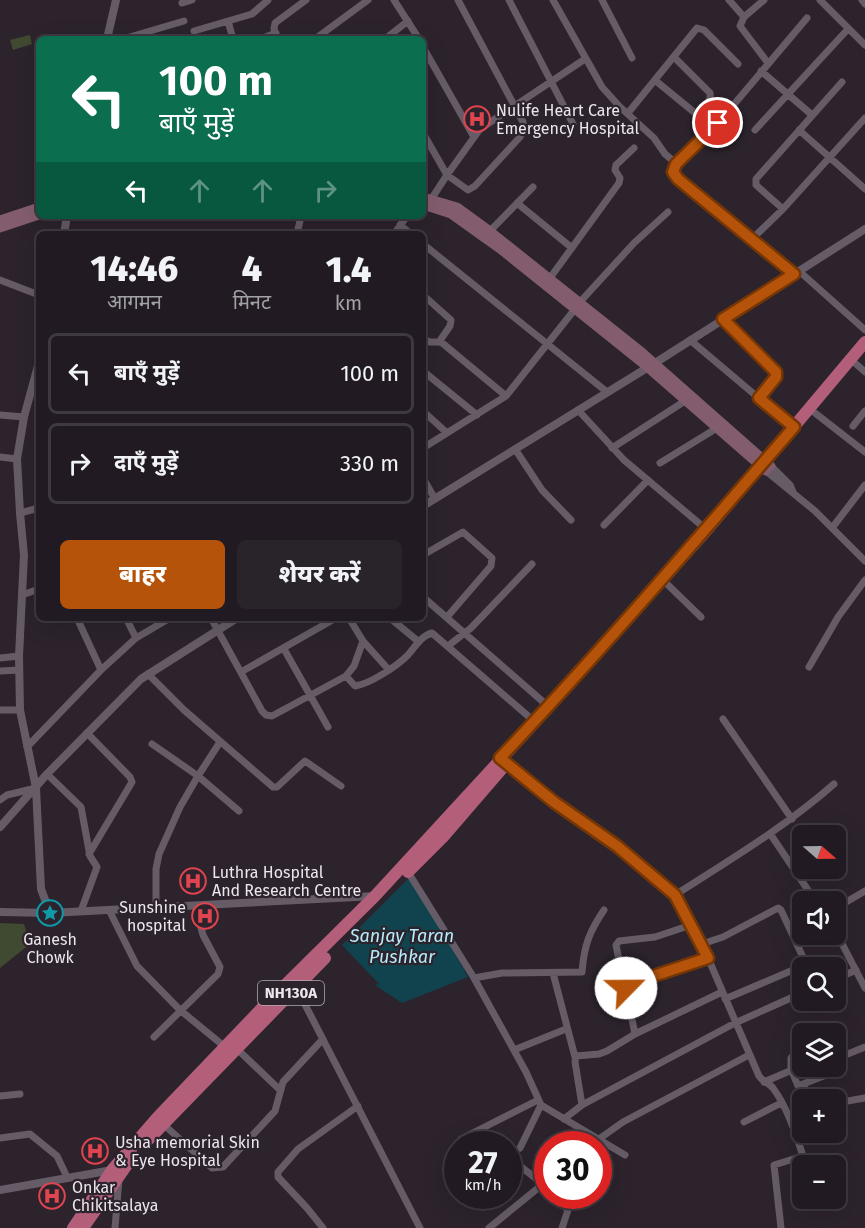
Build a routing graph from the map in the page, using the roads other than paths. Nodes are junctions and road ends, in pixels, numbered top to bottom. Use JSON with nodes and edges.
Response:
{"nodes":[{"id":1,"x":116,"y":0,"type":"edge"},
{"id":2,"x":192,"y":0,"type":"edge"},
{"id":3,"x":306,"y":0,"type":"edge"},
{"id":4,"x":368,"y":0,"type":"edge"},
{"id":5,"x":394,"y":0,"type":"edge"},
{"id":6,"x":458,"y":0,"type":"edge"},
{"id":7,"x":510,"y":0,"type":"edge"},
{"id":8,"x":553,"y":0,"type":"edge"},
{"id":9,"x":602,"y":0,"type":"edge"},
{"id":10,"x":729,"y":0,"type":"edge"},
{"id":11,"x":764,"y":0,"type":"edge"},
{"id":12,"x":820,"y":0,"type":"edge"},
{"id":13,"x":862,"y":0,"type":"edge"},
{"id":14,"x":265,"y":1,"type":"edge"},
{"id":15,"x":182,"y":3,"type":"dead end"},
{"id":16,"x":865,"y":4,"type":"edge"},
{"id":17,"x":744,"y":17,"type":"junction"},
{"id":18,"x":807,"y":18,"type":"dead end"},
{"id":19,"x":184,"y":21,"type":"dead end"},
{"id":20,"x":228,"y":21,"type":"junction"},
{"id":21,"x":408,"y":21,"type":"junction"},
{"id":22,"x":848,"y":28,"type":"junction"},
{"id":23,"x":194,"y":31,"type":"dead end"},
{"id":24,"x":108,"y":36,"type":"edge"},
{"id":25,"x":133,"y":36,"type":"edge"},
{"id":26,"x":232,"y":36,"type":"edge"},
{"id":27,"x":277,"y":36,"type":"edge"},
{"id":28,"x":319,"y":36,"type":"edge"},
{"id":29,"x":389,"y":36,"type":"edge"},
{"id":30,"x":417,"y":36,"type":"edge"},
{"id":31,"x":865,"y":45,"type":"edge"},
{"id":32,"x":674,"y":57,"type":"junction"},
{"id":33,"x":632,"y":58,"type":"dead end"},
{"id":34,"x":585,"y":59,"type":"junction"},
{"id":35,"x":426,"y":62,"type":"edge"},
{"id":36,"x":768,"y":63,"type":"junction"},
{"id":37,"x":738,"y":64,"type":"dead end"},
{"id":38,"x":761,"y":71,"type":"junction"},
{"id":39,"x":552,"y":80,"type":"junction"},
{"id":40,"x":656,"y":81,"type":"junction"},
{"id":41,"x":842,"y":82,"type":"dead end"},
{"id":42,"x":787,"y":93,"type":"junction"},
{"id":43,"x":514,"y":106,"type":"junction"},
{"id":44,"x":628,"y":113,"type":"junction"},
{"id":45,"x":813,"y":114,"type":"junction"},
{"id":46,"x":865,"y":118,"type":"edge"},
{"id":47,"x":573,"y":124,"type":"dead end"},
{"id":48,"x":754,"y":130,"type":"dead end"},
{"id":49,"x":799,"y":130,"type":"junction"},
{"id":50,"x":474,"y":137,"type":"junction"},
{"id":51,"x":426,"y":138,"type":"edge"},
{"id":52,"x":426,"y":148,"type":"edge"},
{"id":53,"x":634,"y":148,"type":"dead end"},
{"id":54,"x":432,"y":149,"type":"junction"},
{"id":55,"x":831,"y":156,"type":"junction"},
{"id":56,"x":676,"y":164,"type":"junction"},
{"id":57,"x":447,"y":175,"type":"junction"},
{"id":58,"x":533,"y":187,"type":"dead end"},
{"id":59,"x":865,"y":189,"type":"edge"},
{"id":60,"x":426,"y":201,"type":"edge"},
{"id":61,"x":517,"y":203,"type":"junction"},
{"id":62,"x":36,"y":208,"type":"edge"},
{"id":63,"x":783,"y":210,"type":"junction"},
{"id":64,"x":668,"y":212,"type":"dead end"},
{"id":65,"x":36,"y":216,"type":"edge"},
{"id":66,"x":405,"y":219,"type":"edge"},
{"id":67,"x":0,"y":220,"type":"edge"},
{"id":68,"x":400,"y":225,"type":"junction"},
{"id":69,"x":0,"y":228,"type":"edge"},
{"id":70,"x":865,"y":229,"type":"edge"},
{"id":71,"x":396,"y":231,"type":"edge"},
{"id":72,"x":407,"y":231,"type":"edge"},
{"id":73,"x":490,"y":231,"type":"junction"},
{"id":74,"x":752,"y":239,"type":"junction"},
{"id":75,"x":426,"y":246,"type":"edge"},
{"id":76,"x":572,"y":248,"type":"junction"},
{"id":77,"x":796,"y":273,"type":"junction"},
{"id":78,"x":550,"y":278,"type":"junction"},
{"id":79,"x":0,"y":280,"type":"edge"},
{"id":80,"x":36,"y":294,"type":"edge"},
{"id":81,"x":426,"y":299,"type":"edge"},
{"id":82,"x":577,"y":305,"type":"junction"},
{"id":83,"x":723,"y":319,"type":"junction"},
{"id":84,"x":865,"y":330,"type":"edge"},
{"id":85,"x":426,"y":340,"type":"edge"},
{"id":86,"x":690,"y":340,"type":"junction"},
{"id":87,"x":440,"y":342,"type":"junction"},
{"id":88,"x":865,"y":342,"type":"edge"},
{"id":89,"x":546,"y":344,"type":"junction"},
{"id":90,"x":860,"y":360,"type":"edge"},
{"id":91,"x":651,"y":365,"type":"junction"},
{"id":92,"x":426,"y":373,"type":"edge"},
{"id":93,"x":36,"y":380,"type":"edge"},
{"id":94,"x":607,"y":392,"type":"junction"},
{"id":95,"x":506,"y":396,"type":"junction"},
{"id":96,"x":759,"y":398,"type":"junction"},
{"id":97,"x":685,"y":401,"type":"junction"},
{"id":98,"x":578,"y":410,"type":"junction"},
{"id":99,"x":865,"y":411,"type":"edge"},
{"id":100,"x":815,"y":412,"type":"junction"},
{"id":101,"x":426,"y":414,"type":"edge"},
{"id":102,"x":477,"y":414,"type":"junction"},
{"id":103,"x":0,"y":415,"type":"edge"},
{"id":104,"x":24,"y":417,"type":"junction"},
{"id":105,"x":853,"y":426,"type":"dead end"},
{"id":106,"x":794,"y":427,"type":"junction"},
{"id":107,"x":717,"y":428,"type":"junction"},
{"id":108,"x":447,"y":433,"type":"junction"},
{"id":109,"x":426,"y":446,"type":"edge"},
{"id":110,"x":612,"y":448,"type":"junction"},
{"id":111,"x":514,"y":449,"type":"junction"},
{"id":112,"x":865,"y":452,"type":"edge"},
{"id":113,"x":0,"y":457,"type":"edge"},
{"id":114,"x":17,"y":459,"type":"junction"},
{"id":115,"x":660,"y":463,"type":"dead end"},
{"id":116,"x":766,"y":466,"type":"junction"},
{"id":117,"x":648,"y":480,"type":"junction"},
{"id":118,"x":426,"y":482,"type":"edge"},
{"id":119,"x":865,"y":485,"type":"edge"},
{"id":120,"x":435,"y":499,"type":"junction"},
{"id":121,"x":426,"y":504,"type":"edge"},
{"id":122,"x":36,"y":509,"type":"edge"},
{"id":123,"x":20,"y":513,"type":"junction"},
{"id":124,"x":571,"y":520,"type":"dead end"},
{"id":125,"x":604,"y":525,"type":"dead end"},
{"id":126,"x":832,"y":528,"type":"junction"},
{"id":127,"x":707,"y":530,"type":"junction"},
{"id":128,"x":426,"y":553,"type":"edge"},
{"id":129,"x":864,"y":557,"type":"edge"},
{"id":130,"x":532,"y":564,"type":"dead end"},
{"id":131,"x":865,"y":580,"type":"edge"},
{"id":132,"x":667,"y":584,"type":"junction"},
{"id":133,"x":36,"y":590,"type":"edge"},
{"id":134,"x":22,"y":596,"type":"junction"},
{"id":135,"x":426,"y":600,"type":"edge"},
{"id":136,"x":447,"y":617,"type":"junction"},
{"id":137,"x":701,"y":617,"type":"dead end"},
{"id":138,"x":631,"y":620,"type":"junction"},
{"id":139,"x":78,"y":621,"type":"edge"},
{"id":140,"x":128,"y":621,"type":"edge"},
{"id":141,"x":165,"y":621,"type":"edge"},
{"id":142,"x":213,"y":621,"type":"edge"},
{"id":143,"x":232,"y":621,"type":"edge"},
{"id":144,"x":331,"y":621,"type":"edge"},
{"id":145,"x":351,"y":621,"type":"edge"},
{"id":146,"x":394,"y":621,"type":"edge"},
{"id":147,"x":218,"y":629,"type":"junction"},
{"id":148,"x":466,"y":633,"type":"junction"},
{"id":149,"x":136,"y":638,"type":"junction"},
{"id":150,"x":363,"y":641,"type":"junction"},
{"id":151,"x":418,"y":642,"type":"junction"},
{"id":152,"x":448,"y":646,"type":"junction"},
{"id":153,"x":284,"y":649,"type":"junction"},
{"id":154,"x":19,"y":656,"type":"junction"},
{"id":155,"x":0,"y":658,"type":"edge"},
{"id":156,"x":809,"y":667,"type":"dead end"},
{"id":157,"x":388,"y":669,"type":"junction"},
{"id":158,"x":19,"y":670,"type":"junction"},
{"id":159,"x":101,"y":670,"type":"junction"},
{"id":160,"x":0,"y":671,"type":"edge"},
{"id":161,"x":241,"y":672,"type":"junction"},
{"id":162,"x":148,"y":674,"type":"junction"},
{"id":163,"x":346,"y":676,"type":"junction"},
{"id":164,"x":310,"y":696,"type":"junction"},
{"id":165,"x":549,"y":707,"type":"junction"},
{"id":166,"x":0,"y":710,"type":"edge"},
{"id":167,"x":20,"y":710,"type":"junction"},
{"id":168,"x":723,"y":719,"type":"dead end"},
{"id":169,"x":535,"y":722,"type":"junction"},
{"id":170,"x":328,"y":727,"type":"dead end"},
{"id":171,"x":87,"y":733,"type":"junction"},
{"id":172,"x":220,"y":742,"type":"junction"},
{"id":173,"x":152,"y":744,"type":"dead end"},
{"id":174,"x":27,"y":747,"type":"junction"},
{"id":175,"x":504,"y":761,"type":"junction"},
{"id":176,"x":47,"y":774,"type":"junction"},
{"id":177,"x":198,"y":776,"type":"junction"},
{"id":178,"x":834,"y":784,"type":"dead end"},
{"id":179,"x":341,"y":786,"type":"dead end"},
{"id":180,"x":36,"y":788,"type":"junction"},
{"id":181,"x":0,"y":800,"type":"edge"},
{"id":182,"x":239,"y":811,"type":"dead end"},
{"id":183,"x":792,"y":819,"type":"junction"},
{"id":184,"x":0,"y":827,"type":"edge"},
{"id":185,"x":771,"y":835,"type":"junction"},
{"id":186,"x":89,"y":854,"type":"junction"},
{"id":187,"x":408,"y":872,"type":"junction"},
{"id":188,"x":809,"y":891,"type":"edge"},
{"id":189,"x":865,"y":892,"type":"edge"},
{"id":190,"x":675,"y":895,"type":"junction"},
{"id":191,"x":375,"y":896,"type":"junction"},
{"id":192,"x":846,"y":902,"type":"edge"},
{"id":193,"x":195,"y":906,"type":"junction"},
{"id":194,"x":156,"y":908,"type":"junction"},
{"id":195,"x":109,"y":910,"type":"junction"},
{"id":196,"x":604,"y":910,"type":"dead end"},
{"id":197,"x":81,"y":911,"type":"junction"},
{"id":198,"x":0,"y":912,"type":"edge"},
{"id":199,"x":50,"y":913,"type":"junction"},
{"id":200,"x":691,"y":925,"type":"junction"},
{"id":201,"x":702,"y":944,"type":"junction"},
{"id":202,"x":843,"y":945,"type":"edge"},
{"id":203,"x":804,"y":957,"type":"edge"},
{"id":204,"x":708,"y":958,"type":"junction"},
{"id":205,"x":619,"y":960,"type":"dead end"},
{"id":206,"x":856,"y":970,"type":"junction"},
{"id":207,"x":792,"y":972,"type":"edge"},
{"id":208,"x":553,"y":973,"type":"junction"},
{"id":209,"x":846,"y":974,"type":"edge"},
{"id":210,"x":474,"y":978,"type":"junction"},
{"id":211,"x":296,"y":987,"type":"junction"},
{"id":212,"x":865,"y":988,"type":"edge"},
{"id":213,"x":724,"y":995,"type":"junction"},
{"id":214,"x":792,"y":997,"type":"edge"},
{"id":215,"x":180,"y":1010,"type":"junction"},
{"id":216,"x":735,"y":1023,"type":"junction"},
{"id":217,"x":566,"y":1029,"type":"junction"},
{"id":218,"x":635,"y":1034,"type":"junction"},
{"id":219,"x":154,"y":1037,"type":"dead end"},
{"id":220,"x":323,"y":1039,"type":"junction"},
{"id":221,"x":230,"y":1047,"type":"junction"},
{"id":222,"x":865,"y":1047,"type":"edge"},
{"id":223,"x":514,"y":1050,"type":"junction"},
{"id":224,"x":749,"y":1055,"type":"junction"},
{"id":225,"x":846,"y":1055,"type":"edge"},
{"id":226,"x":575,"y":1057,"type":"junction"},
{"id":227,"x":792,"y":1070,"type":"edge"},
{"id":228,"x":794,"y":1077,"type":"edge"},
{"id":229,"x":822,"y":1077,"type":"edge"},
{"id":230,"x":764,"y":1082,"type":"junction"},
{"id":231,"x":804,"y":1084,"type":"junction"},
{"id":232,"x":805,"y":1089,"type":"edge"},
{"id":233,"x":280,"y":1090,"type":"junction"},
{"id":234,"x":20,"y":1094,"type":"dead end"},
{"id":235,"x":0,"y":1096,"type":"edge"},
{"id":236,"x":865,"y":1098,"type":"edge"},
{"id":237,"x":846,"y":1101,"type":"edge"},
{"id":238,"x":539,"y":1103,"type":"junction"},
{"id":239,"x":781,"y":1103,"type":"junction"},
{"id":240,"x":582,"y":1105,"type":"junction"},
{"id":241,"x":358,"y":1106,"type":"junction"},
{"id":242,"x":564,"y":1119,"type":"junction"},
{"id":243,"x":744,"y":1122,"type":"dead end"},
{"id":244,"x":163,"y":1124,"type":"junction"},
{"id":245,"x":478,"y":1131,"type":"edge"},
{"id":246,"x":585,"y":1131,"type":"edge"},
{"id":247,"x":610,"y":1131,"type":"edge"},
{"id":248,"x":0,"y":1138,"type":"edge"},
{"id":249,"x":522,"y":1143,"type":"edge"},
{"id":250,"x":612,"y":1147,"type":"edge"},
{"id":251,"x":625,"y":1155,"type":"dead end"},
{"id":252,"x":522,"y":1168,"type":"edge"},
{"id":253,"x":116,"y":1172,"type":"junction"},
{"id":254,"x":67,"y":1177,"type":"junction"},
{"id":255,"x":534,"y":1177,"type":"edge"},
{"id":256,"x":0,"y":1190,"type":"edge"},
{"id":257,"x":534,"y":1194,"type":"edge"},
{"id":258,"x":567,"y":1209,"type":"edge"},
{"id":259,"x":73,"y":1228,"type":"edge"},
{"id":260,"x":83,"y":1228,"type":"edge"},
{"id":261,"x":115,"y":1228,"type":"edge"},
{"id":262,"x":322,"y":1228,"type":"edge"},
{"id":263,"x":420,"y":1228,"type":"edge"},
{"id":264,"x":489,"y":1228,"type":"edge"},
{"id":265,"x":562,"y":1228,"type":"edge"},
{"id":266,"x":781,"y":1228,"type":"edge"}],
"edges":[{"from":1,"to":24,"type":"street"},
{"from":2,"to":15,"type":"street"},
{"from":3,"to":27,"type":"street"},
{"from":4,"to":28,"type":"street"},
{"from":5,"to":21,"type":"street"},
{"from":6,"to":43,"type":"street"},
{"from":7,"to":39,"type":"street"},
{"from":8,"to":34,"type":"street"},
{"from":9,"to":33,"type":"street"},
{"from":10,"to":17,"type":"street"},
{"from":11,"to":17,"type":"street"},
{"from":12,"to":22,"type":"street"},
{"from":13,"to":16,"type":"street"},
{"from":14,"to":20,"type":"street"},
{"from":17,"to":36,"type":"street"},
{"from":18,"to":36,"type":"street"},
{"from":19,"to":25,"type":"street"},
{"from":20,"to":23,"type":"street"},
{"from":20,"to":26,"type":"street"},
{"from":21,"to":29,"type":"street"},
{"from":21,"to":30,"type":"street"},
{"from":22,"to":31,"type":"street"},
{"from":22,"to":42,"type":"street"},
{"from":32,"to":37,"type":"street"},
{"from":32,"to":40,"type":"street"},
{"from":32,"to":40,"type":"street"},
{"from":34,"to":39,"type":"street"},
{"from":34,"to":44,"type":"street"},
{"from":35,"to":50,"type":"street"},
{"from":36,"to":38,"type":"street"},
{"from":38,"to":42,"type":"street"},
{"from":38,"to":56,"type":"street"},
{"from":39,"to":43,"type":"street"},
{"from":39,"to":47,"type":"street"},
{"from":40,"to":44,"type":"street"},
{"from":41,"to":45,"type":"street"},
{"from":42,"to":45,"type":"street"},
{"from":42,"to":48,"type":"street"},
{"from":43,"to":50,"type":"street"},
{"from":43,"to":57,"type":"street"},
{"from":44,"to":56,"type":"street"},
{"from":45,"to":49,"type":"street"},
{"from":46,"to":55,"type":"street"},
{"from":49,"to":55,"type":"street"},
{"from":49,"to":63,"type":"street"},
{"from":50,"to":57,"type":"street"},
{"from":51,"to":54,"type":"street"},
{"from":52,"to":54,"type":"street"},
{"from":53,"to":76,"type":"street"},
{"from":54,"to":57,"type":"street"},
{"from":55,"to":59,"type":"street"},
{"from":55,"to":63,"type":"street"},
{"from":56,"to":74,"type":"street"},
{"from":57,"to":60,"type":"street"},
{"from":58,"to":61,"type":"street"},
{"from":60,"to":73,"type":"main road"},
{"from":60,"to":82,"type":"main road"},
{"from":61,"to":73,"type":"street"},
{"from":61,"to":76,"type":"street"},
{"from":62,"to":67,"type":"main road"},
{"from":63,"to":74,"type":"street"},
{"from":64,"to":82,"type":"street"},
{"from":65,"to":69,"type":"main road"},
{"from":66,"to":68,"type":"street"},
{"from":68,"to":71,"type":"street"},
{"from":68,"to":72,"type":"street"},
{"from":70,"to":77,"type":"street"},
{"from":73,"to":78,"type":"main road"},
{"from":74,"to":77,"type":"street"},
{"from":75,"to":89,"type":"street"},
{"from":76,"to":78,"type":"street"},
{"from":77,"to":83,"type":"street"},
{"from":77,"to":84,"type":"street"},
{"from":78,"to":82,"type":"main road"},
{"from":79,"to":80,"type":"street"},
{"from":81,"to":87,"type":"street"},
{"from":82,"to":89,"type":"street"},
{"from":82,"to":91,"type":"main road"},
{"from":83,"to":86,"type":"street"},
{"from":83,"to":96,"type":"street"},
{"from":85,"to":87,"type":"street"},
{"from":86,"to":91,"type":"street"},
{"from":86,"to":96,"type":"street"},
{"from":87,"to":95,"type":"street"},
{"from":88,"to":90,"type":"highway","number":"NH130A"},
{"from":89,"to":94,"type":"street"},
{"from":89,"to":95,"type":"street"},
{"from":90,"to":100,"type":"highway","number":"NH130A"},
{"from":90,"to":106,"type":"highway","number":"NH130A"},
{"from":91,"to":94,"type":"street"},
{"from":91,"to":97,"type":"main road"},
{"from":91,"to":116,"type":"main road"},
{"from":92,"to":102,"type":"street"},
{"from":93,"to":104,"type":"street"},
{"from":94,"to":98,"type":"street"},
{"from":95,"to":102,"type":"street"},
{"from":96,"to":106,"type":"street"},
{"from":97,"to":107,"type":"main road"},
{"from":97,"to":110,"type":"street"},
{"from":98,"to":110,"type":"street"},
{"from":98,"to":111,"type":"street"},
{"from":99,"to":105,"type":"street"},
{"from":100,"to":112,"type":"street"},
{"from":100,"to":116,"type":"highway","number":"NH130A"},
{"from":101,"to":108,"type":"street"},
{"from":102,"to":108,"type":"street"},
{"from":103,"to":104,"type":"street"},
{"from":104,"to":114,"type":"street"},
{"from":106,"to":116,"type":"highway","number":"NH130A"},
{"from":107,"to":115,"type":"street"},
{"from":107,"to":116,"type":"main road"},
{"from":108,"to":109,"type":"street"},
{"from":110,"to":117,"type":"street"},
{"from":111,"to":120,"type":"street"},
{"from":111,"to":124,"type":"street"},
{"from":113,"to":114,"type":"street"},
{"from":114,"to":123,"type":"street"},
{"from":116,"to":126,"type":"street"},
{"from":116,"to":127,"type":"highway","number":"NH130A"},
{"from":116,"to":132,"type":"highway","number":"NH130A"},
{"from":117,"to":125,"type":"street"},
{"from":117,"to":127,"type":"street"},
{"from":118,"to":120,"type":"street"},
{"from":119,"to":126,"type":"street"},
{"from":120,"to":121,"type":"street"},
{"from":122,"to":123,"type":"street"},
{"from":123,"to":134,"type":"street"},
{"from":126,"to":129,"type":"street"},
{"from":127,"to":138,"type":"highway","number":"NH130A"},
{"from":128,"to":136,"type":"street"},
{"from":130,"to":148,"type":"street"},
{"from":131,"to":156,"type":"street"},
{"from":132,"to":137,"type":"street"},
{"from":132,"to":138,"type":"highway","number":"NH130A"},
{"from":133,"to":134,"type":"street"},
{"from":134,"to":154,"type":"street"},
{"from":135,"to":136,"type":"street"},
{"from":136,"to":148,"type":"street"},
{"from":138,"to":165,"type":"highway","number":"NH130A"},
{"from":138,"to":175,"type":"highway","number":"NH130A"},
{"from":139,"to":159,"type":"street"},
{"from":140,"to":149,"type":"street"},
{"from":141,"to":149,"type":"street"},
{"from":142,"to":147,"type":"street"},
{"from":143,"to":147,"type":"street"},
{"from":144,"to":153,"type":"street"},
{"from":145,"to":150,"type":"street"},
{"from":146,"to":151,"type":"street"},
{"from":147,"to":161,"type":"street"},
{"from":147,"to":162,"type":"street"},
{"from":148,"to":152,"type":"street"},
{"from":148,"to":165,"type":"street"},
{"from":149,"to":159,"type":"street"},
{"from":150,"to":157,"type":"street"},
{"from":150,"to":163,"type":"street"},
{"from":151,"to":152,"type":"street"},
{"from":151,"to":157,"type":"street"},
{"from":152,"to":169,"type":"street"},
{"from":153,"to":161,"type":"street"},
{"from":153,"to":164,"type":"street"},
{"from":154,"to":155,"type":"street"},
{"from":154,"to":158,"type":"street"},
{"from":157,"to":163,"type":"street"},
{"from":158,"to":160,"type":"street"},
{"from":158,"to":167,"type":"street"},
{"from":159,"to":174,"type":"street"},
{"from":161,"to":164,"type":"street"},
{"from":162,"to":171,"type":"street"},
{"from":162,"to":172,"type":"street"},
{"from":163,"to":164,"type":"street"},
{"from":164,"to":170,"type":"street"},
{"from":165,"to":169,"type":"highway","number":"NH130A"},
{"from":166,"to":167,"type":"street"},
{"from":167,"to":174,"type":"street"},
{"from":168,"to":183,"type":"street"},
{"from":169,"to":175,"type":"highway","number":"NH130A"},
{"from":171,"to":176,"type":"street"},
{"from":171,"to":186,"type":"street"},
{"from":172,"to":177,"type":"street"},
{"from":172,"to":179,"type":"street"},
{"from":173,"to":177,"type":"street"},
{"from":174,"to":180,"type":"street"},
{"from":175,"to":187,"type":"highway","number":"NH130A"},
{"from":175,"to":190,"type":"street"},
{"from":175,"to":191,"type":"highway","number":"NH130A"},
{"from":176,"to":180,"type":"street"},
{"from":176,"to":186,"type":"street"},
{"from":177,"to":182,"type":"street"},
{"from":177,"to":194,"type":"street"},
{"from":178,"to":183,"type":"street"},
{"from":180,"to":181,"type":"street"},
{"from":180,"to":184,"type":"street"},
{"from":180,"to":199,"type":"street"},
{"from":183,"to":185,"type":"street"},
{"from":185,"to":188,"type":"street"},
{"from":185,"to":190,"type":"street"},
{"from":186,"to":197,"type":"street"},
{"from":187,"to":210,"type":"street"},
{"from":187,"to":211,"type":"highway","number":"NH130A"},
{"from":189,"to":192,"type":"street"},
{"from":190,"to":200,"type":"street"},
{"from":191,"to":193,"type":"street"},
{"from":191,"to":221,"type":"highway","number":"NH130A"},
{"from":193,"to":194,"type":"street"},
{"from":193,"to":215,"type":"street"},
{"from":194,"to":195,"type":"street"},
{"from":195,"to":197,"type":"street"},
{"from":195,"to":215,"type":"street"},
{"from":196,"to":208,"type":"street"},
{"from":197,"to":199,"type":"street"},
{"from":198,"to":199,"type":"street"},
{"from":200,"to":201,"type":"street"},
{"from":200,"to":205,"type":"street"},
{"from":201,"to":203,"type":"street"},
{"from":201,"to":204,"type":"street"},
{"from":202,"to":206,"type":"street"},
{"from":204,"to":213,"type":"street"},
{"from":204,"to":218,"type":"street"},
{"from":206,"to":209,"type":"street"},
{"from":206,"to":212,"type":"street"},
{"from":207,"to":213,"type":"street"},
{"from":208,"to":210,"type":"street"},
{"from":208,"to":217,"type":"street"},
{"from":210,"to":223,"type":"street"},
{"from":211,"to":220,"type":"street"},
{"from":211,"to":221,"type":"highway","number":"NH130A"},
{"from":213,"to":216,"type":"street"},
{"from":213,"to":218,"type":"street"},
{"from":214,"to":216,"type":"street"},
{"from":215,"to":219,"type":"street"},
{"from":215,"to":221,"type":"street"},
{"from":216,"to":224,"type":"street"},
{"from":216,"to":240,"type":"street"},
{"from":217,"to":223,"type":"street"},
{"from":217,"to":226,"type":"street"},
{"from":218,"to":226,"type":"street"},
{"from":220,"to":233,"type":"street"},
{"from":220,"to":241,"type":"street"},
{"from":221,"to":233,"type":"street"},
{"from":221,"to":244,"type":"highway","number":"NH130A"},
{"from":221,"to":253,"type":"highway","number":"NH130A"},
{"from":222,"to":225,"type":"street"},
{"from":223,"to":238,"type":"street"},
{"from":224,"to":230,"type":"street"},
{"from":224,"to":247,"type":"street"},
{"from":226,"to":240,"type":"street"},
{"from":227,"to":230,"type":"street"},
{"from":228,"to":231,"type":"street"},
{"from":229,"to":231,"type":"street"},
{"from":230,"to":239,"type":"street"},
{"from":231,"to":232,"type":"street"},
{"from":233,"to":244,"type":"street"},
{"from":234,"to":235,"type":"street"},
{"from":236,"to":237,"type":"street"},
{"from":238,"to":242,"type":"street"},
{"from":238,"to":245,"type":"street"},
{"from":238,"to":249,"type":"street"},
{"from":239,"to":243,"type":"street"},
{"from":239,"to":266,"type":"street"},
{"from":240,"to":242,"type":"street"},
{"from":241,"to":262,"type":"street"},
{"from":241,"to":263,"type":"street"},
{"from":242,"to":246,"type":"street"},
{"from":244,"to":253,"type":"highway","number":"NH130A"},
{"from":248,"to":254,"type":"street"},
{"from":250,"to":251,"type":"street"},
{"from":252,"to":255,"type":"street"},
{"from":253,"to":254,"type":"street"},
{"from":253,"to":259,"type":"highway","number":"NH130A"},
{"from":253,"to":260,"type":"highway","number":"NH130A"},
{"from":253,"to":261,"type":"street"},
{"from":254,"to":256,"type":"street"},
{"from":257,"to":264,"type":"street"},
{"from":258,"to":265,"type":"street"}]}
